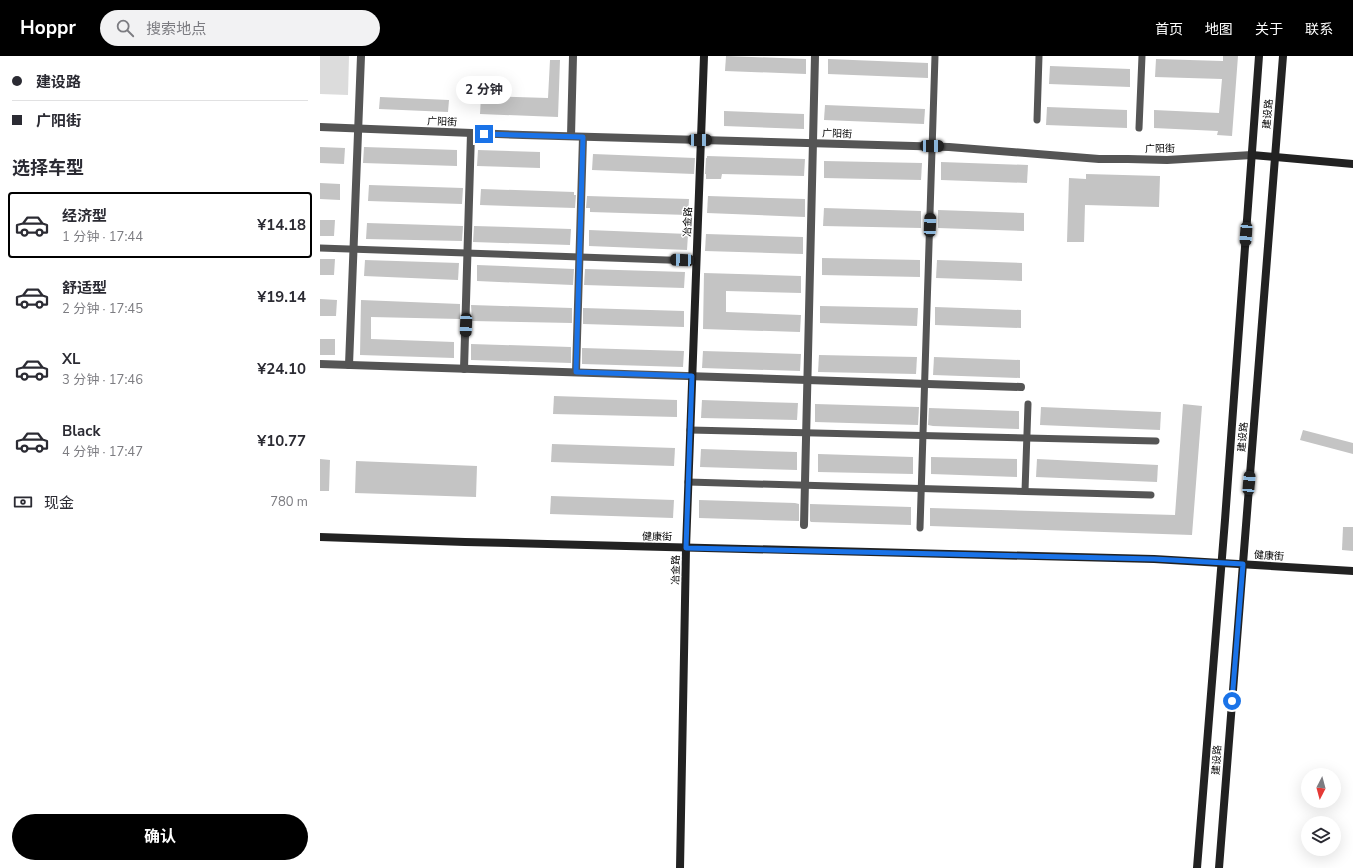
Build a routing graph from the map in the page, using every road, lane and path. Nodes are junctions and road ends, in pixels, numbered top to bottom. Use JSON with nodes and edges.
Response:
{"nodes":[{"id":1,"x":361,"y":56,"type":"edge"},
{"id":2,"x":573,"y":56,"type":"edge"},
{"id":3,"x":704,"y":56,"type":"edge"},
{"id":4,"x":815,"y":56,"type":"edge"},
{"id":5,"x":935,"y":56,"type":"edge"},
{"id":6,"x":1039,"y":56,"type":"edge"},
{"id":7,"x":1142,"y":56,"type":"edge"},
{"id":8,"x":1259,"y":56,"type":"edge"},
{"id":9,"x":1283,"y":56,"type":"edge"},
{"id":10,"x":1037,"y":120,"type":"dead end"},
{"id":11,"x":320,"y":127,"type":"edge"},
{"id":12,"x":1139,"y":128,"type":"dead end"},
{"id":13,"x":358,"y":129,"type":"junction"},
{"id":14,"x":471,"y":133,"type":"junction"},
{"id":15,"x":571,"y":136,"type":"junction"},
{"id":16,"x":583,"y":137,"type":"junction"},
{"id":17,"x":700,"y":140,"type":"junction"},
{"id":18,"x":812,"y":143,"type":"junction"},
{"id":19,"x":932,"y":146,"type":"junction"},
{"id":20,"x":1252,"y":154,"type":"junction"},
{"id":21,"x":1275,"y":157,"type":"junction"},
{"id":22,"x":1353,"y":164,"type":"edge"},
{"id":23,"x":320,"y":248,"type":"edge"},
{"id":24,"x":354,"y":249,"type":"junction"},
{"id":25,"x":468,"y":253,"type":"junction"},
{"id":26,"x":579,"y":257,"type":"junction"},
{"id":27,"x":696,"y":261,"type":"junction"},
{"id":28,"x":320,"y":364,"type":"edge"},
{"id":29,"x":349,"y":365,"type":"junction"},
{"id":30,"x":464,"y":369,"type":"junction"},
{"id":31,"x":576,"y":372,"type":"junction"},
{"id":32,"x":692,"y":376,"type":"junction"},
{"id":33,"x":808,"y":380,"type":"junction"},
{"id":34,"x":925,"y":384,"type":"junction"},
{"id":35,"x":1021,"y":387,"type":"dead end"},
{"id":36,"x":1028,"y":404,"type":"dead end"},
{"id":37,"x":690,"y":430,"type":"junction"},
{"id":38,"x":806,"y":433,"type":"junction"},
{"id":39,"x":923,"y":435,"type":"junction"},
{"id":40,"x":1027,"y":438,"type":"junction"},
{"id":41,"x":1156,"y":441,"type":"dead end"},
{"id":42,"x":688,"y":482,"type":"junction"},
{"id":43,"x":805,"y":485,"type":"junction"},
{"id":44,"x":921,"y":488,"type":"junction"},
{"id":45,"x":1025,"y":491,"type":"junction"},
{"id":46,"x":1151,"y":495,"type":"dead end"},
{"id":47,"x":804,"y":525,"type":"dead end"},
{"id":48,"x":920,"y":528,"type":"dead end"},
{"id":49,"x":320,"y":537,"type":"edge"},
{"id":50,"x":686,"y":548,"type":"junction"},
{"id":51,"x":1222,"y":563,"type":"junction"},
{"id":52,"x":1243,"y":564,"type":"junction"},
{"id":53,"x":1353,"y":571,"type":"edge"},
{"id":54,"x":680,"y":868,"type":"edge"},
{"id":55,"x":1197,"y":868,"type":"edge"},
{"id":56,"x":1219,"y":868,"type":"edge"}],
"edges":[{"from":1,"to":13,"type":"street"},
{"from":2,"to":15,"type":"street"},
{"from":3,"to":17,"type":"street","name":"冶金路"},
{"from":4,"to":18,"type":"street"},
{"from":5,"to":19,"type":"lane"},
{"from":6,"to":10,"type":"lane"},
{"from":7,"to":12,"type":"lane"},
{"from":8,"to":20,"type":"street","name":"建设路"},
{"from":9,"to":21,"type":"street","name":"建设路"},
{"from":11,"to":13,"type":"street","name":"广阳街"},
{"from":13,"to":14,"type":"street","name":"广阳街"},
{"from":13,"to":24,"type":"street"},
{"from":14,"to":15,"type":"street","name":"广阳街"},
{"from":14,"to":25,"type":"street"},
{"from":15,"to":16,"type":"street","name":"广阳街"},
{"from":16,"to":17,"type":"street","name":"广阳街"},
{"from":16,"to":26,"type":"street"},
{"from":17,"to":18,"type":"street","name":"广阳街"},
{"from":17,"to":27,"type":"street","name":"冶金路"},
{"from":18,"to":19,"type":"street","name":"广阳街"},
{"from":18,"to":33,"type":"street"},
{"from":19,"to":20,"type":"street","name":"广阳街"},
{"from":19,"to":34,"type":"lane"},
{"from":20,"to":21,"type":"street","name":"广阳街"},
{"from":20,"to":51,"type":"street","name":"建设路"},
{"from":21,"to":22,"type":"street","name":"广阳街"},
{"from":21,"to":52,"type":"street","name":"建设路"},
{"from":23,"to":24,"type":"lane"},
{"from":24,"to":25,"type":"lane"},
{"from":24,"to":29,"type":"street"},
{"from":25,"to":26,"type":"lane"},
{"from":25,"to":30,"type":"street"},
{"from":26,"to":27,"type":"lane"},
{"from":26,"to":31,"type":"street"},
{"from":27,"to":32,"type":"street","name":"冶金路"},
{"from":28,"to":29,"type":"street"},
{"from":29,"to":30,"type":"street"},
{"from":30,"to":31,"type":"street"},
{"from":31,"to":32,"type":"street"},
{"from":32,"to":33,"type":"street"},
{"from":32,"to":37,"type":"street","name":"冶金路"},
{"from":33,"to":34,"type":"street"},
{"from":33,"to":38,"type":"street"},
{"from":34,"to":35,"type":"street"},
{"from":34,"to":39,"type":"lane"},
{"from":36,"to":40,"type":"lane"},
{"from":37,"to":38,"type":"lane"},
{"from":37,"to":42,"type":"street","name":"冶金路"},
{"from":38,"to":39,"type":"lane"},
{"from":38,"to":43,"type":"street"},
{"from":39,"to":40,"type":"lane"},
{"from":39,"to":44,"type":"lane"},
{"from":40,"to":41,"type":"lane"},
{"from":40,"to":45,"type":"lane"},
{"from":42,"to":43,"type":"lane"},
{"from":42,"to":50,"type":"street","name":"冶金路"},
{"from":43,"to":44,"type":"lane"},
{"from":43,"to":47,"type":"street"},
{"from":44,"to":45,"type":"lane"},
{"from":44,"to":48,"type":"lane"},
{"from":45,"to":46,"type":"lane"},
{"from":49,"to":50,"type":"street","name":"健康街"},
{"from":50,"to":51,"type":"street","name":"健康街"},
{"from":50,"to":54,"type":"street","name":"冶金路"},
{"from":51,"to":52,"type":"street","name":"健康街"},
{"from":51,"to":55,"type":"street","name":"建设路"},
{"from":52,"to":53,"type":"street","name":"健康街"},
{"from":52,"to":56,"type":"street","name":"建设路"}]}
